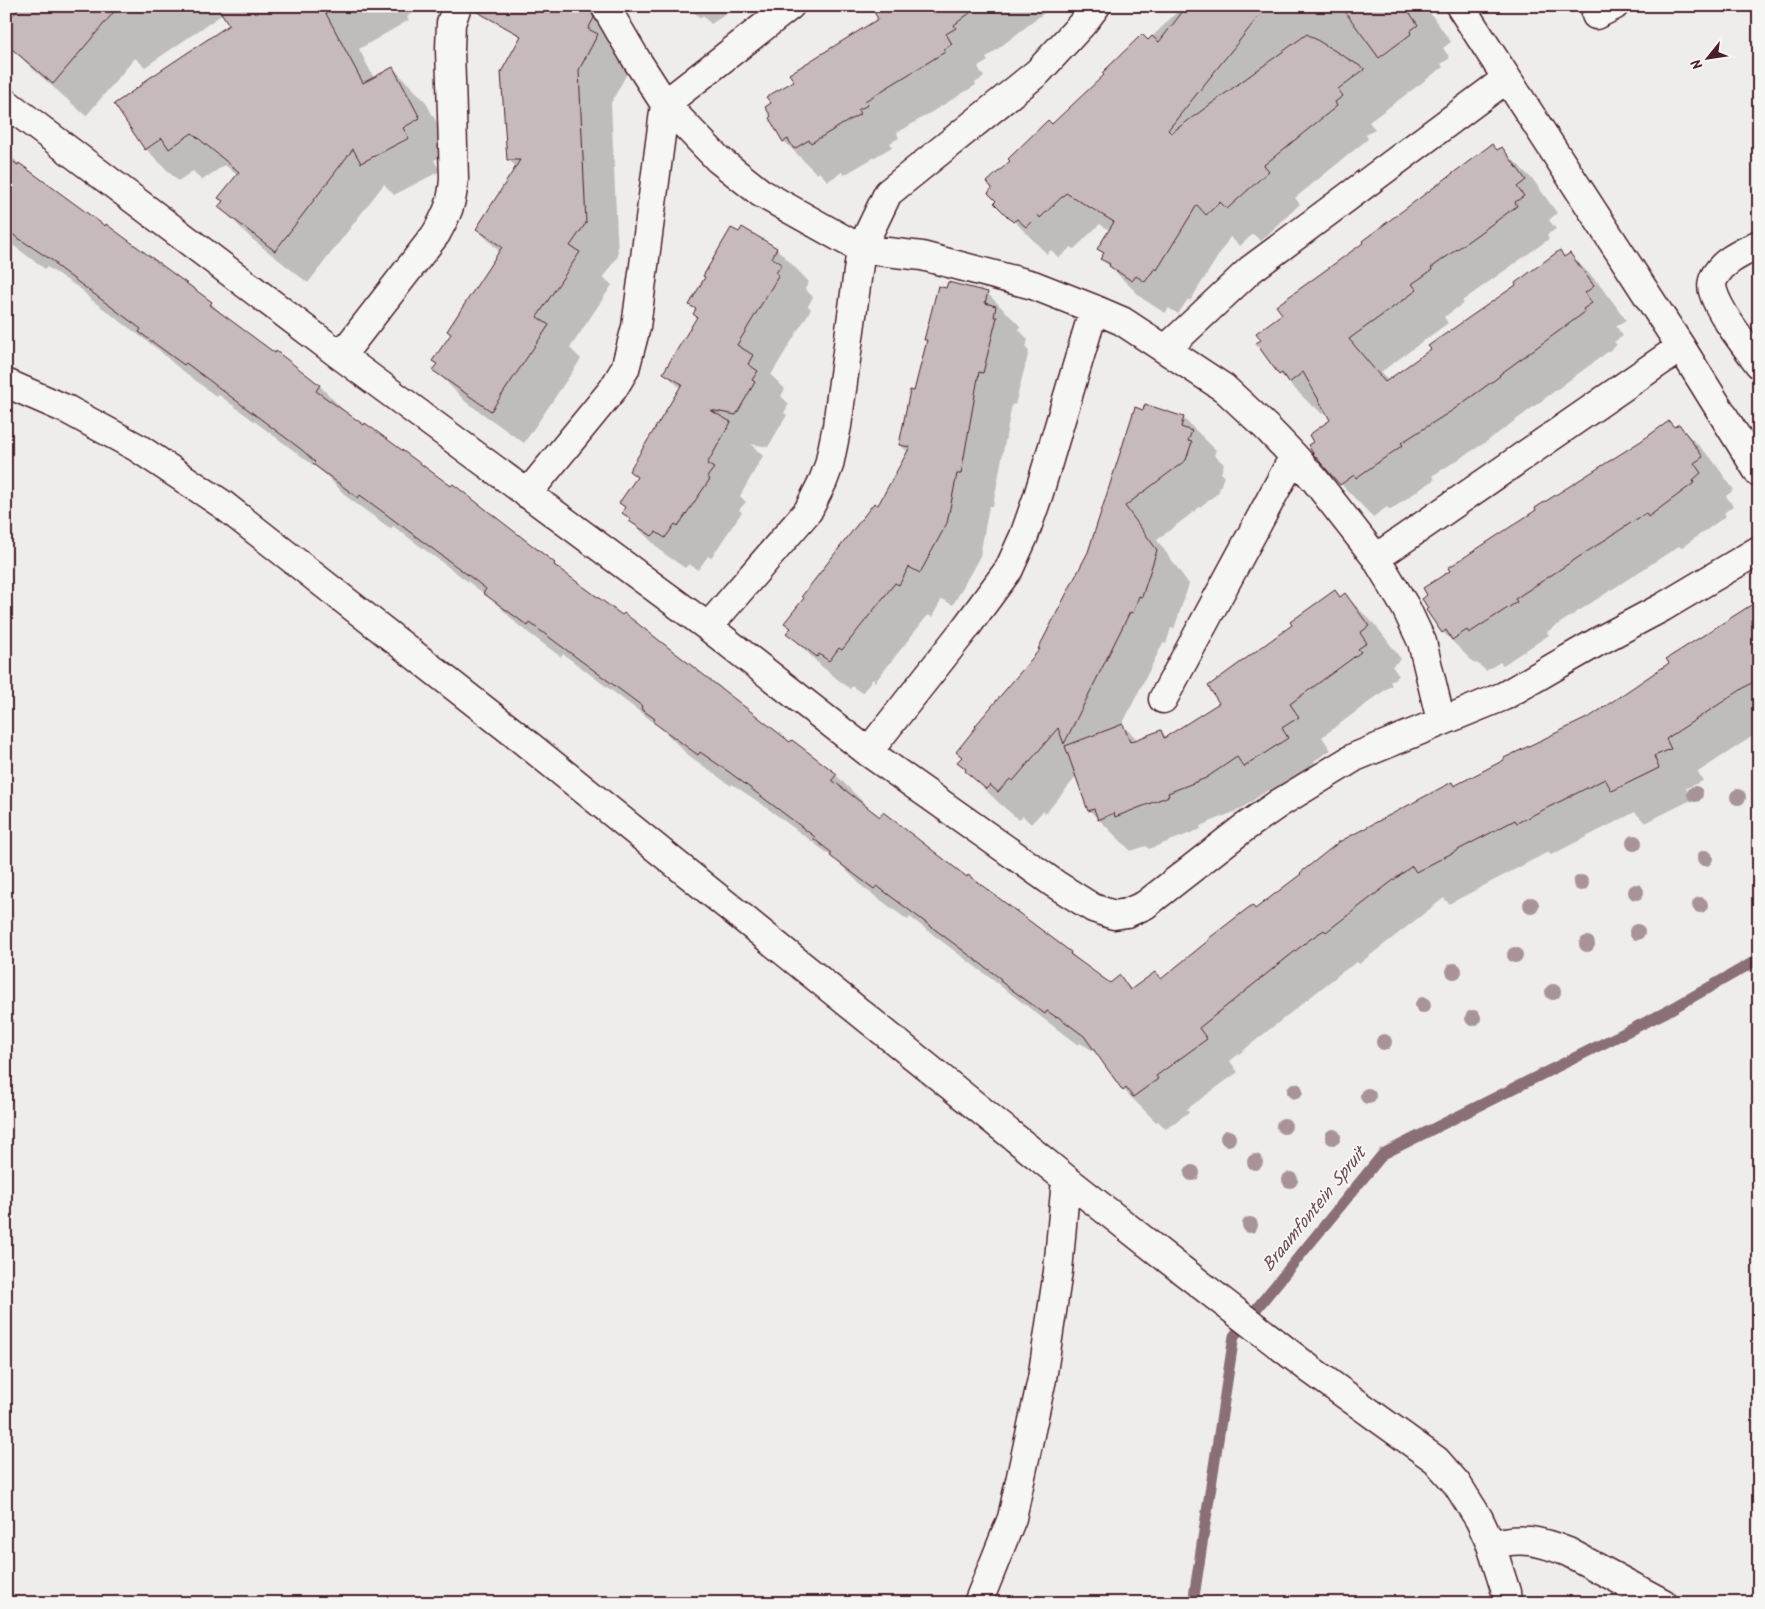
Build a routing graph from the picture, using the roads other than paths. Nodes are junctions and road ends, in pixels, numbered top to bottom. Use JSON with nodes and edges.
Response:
{"nodes":[{"id":1,"x":458,"y":6,"type":"edge"},
{"id":2,"x":605,"y":6,"type":"edge"},
{"id":3,"x":790,"y":6,"type":"edge"},
{"id":4,"x":1096,"y":6,"type":"edge"},
{"id":5,"x":1460,"y":6,"type":"edge"},
{"id":6,"x":1506,"y":79,"type":"junction"},
{"id":7,"x":6,"y":103,"type":"edge"},
{"id":8,"x":665,"y":104,"type":"junction"},
{"id":9,"x":1759,"y":244,"type":"edge"},
{"id":10,"x":861,"y":249,"type":"junction"},
{"id":11,"x":1094,"y":309,"type":"junction"},
{"id":12,"x":1680,"y":347,"type":"junction"},
{"id":13,"x":1166,"y":350,"type":"junction"},
{"id":14,"x":341,"y":356,"type":"junction"},
{"id":15,"x":1759,"y":364,"type":"edge"},
{"id":16,"x":6,"y":383,"type":"edge"},
{"id":17,"x":1294,"y":456,"type":"junction"},
{"id":18,"x":1759,"y":473,"type":"edge"},
{"id":19,"x":527,"y":494,"type":"junction"},
{"id":20,"x":1759,"y":550,"type":"edge"},
{"id":21,"x":1376,"y":558,"type":"junction"},
{"id":22,"x":708,"y":628,"type":"junction"},
{"id":23,"x":1163,"y":699,"type":"dead end"},
{"id":24,"x":1441,"y":722,"type":"junction"},
{"id":25,"x":868,"y":752,"type":"junction"},
{"id":26,"x":1066,"y":1179,"type":"junction"},
{"id":27,"x":1491,"y":1544,"type":"junction"},
{"id":28,"x":978,"y":1603,"type":"edge"},
{"id":29,"x":1507,"y":1603,"type":"edge"},
{"id":30,"x":1663,"y":1603,"type":"edge"}],
"edges":[{"from":1,"to":14,"type":"street"},
{"from":2,"to":8,"type":"street"},
{"from":3,"to":8,"type":"street"},
{"from":4,"to":10,"type":"street"},
{"from":5,"to":6,"type":"street"},
{"from":6,"to":12,"type":"street"},
{"from":6,"to":13,"type":"street"},
{"from":7,"to":14,"type":"street"},
{"from":8,"to":10,"type":"street"},
{"from":8,"to":19,"type":"street"},
{"from":9,"to":15,"type":"street"},
{"from":10,"to":11,"type":"street"},
{"from":10,"to":22,"type":"street"},
{"from":11,"to":13,"type":"street"},
{"from":11,"to":25,"type":"street"},
{"from":12,"to":18,"type":"street"},
{"from":12,"to":21,"type":"street"},
{"from":13,"to":17,"type":"street"},
{"from":14,"to":19,"type":"street"},
{"from":16,"to":26,"type":"street"},
{"from":17,"to":21,"type":"street"},
{"from":17,"to":23,"type":"street"},
{"from":19,"to":22,"type":"street"},
{"from":20,"to":24,"type":"street"},
{"from":21,"to":24,"type":"street"},
{"from":22,"to":25,"type":"street"},
{"from":24,"to":25,"type":"street"},
{"from":26,"to":27,"type":"street"},
{"from":26,"to":28,"type":"street"},
{"from":27,"to":29,"type":"street"},
{"from":27,"to":30,"type":"street"}]}
